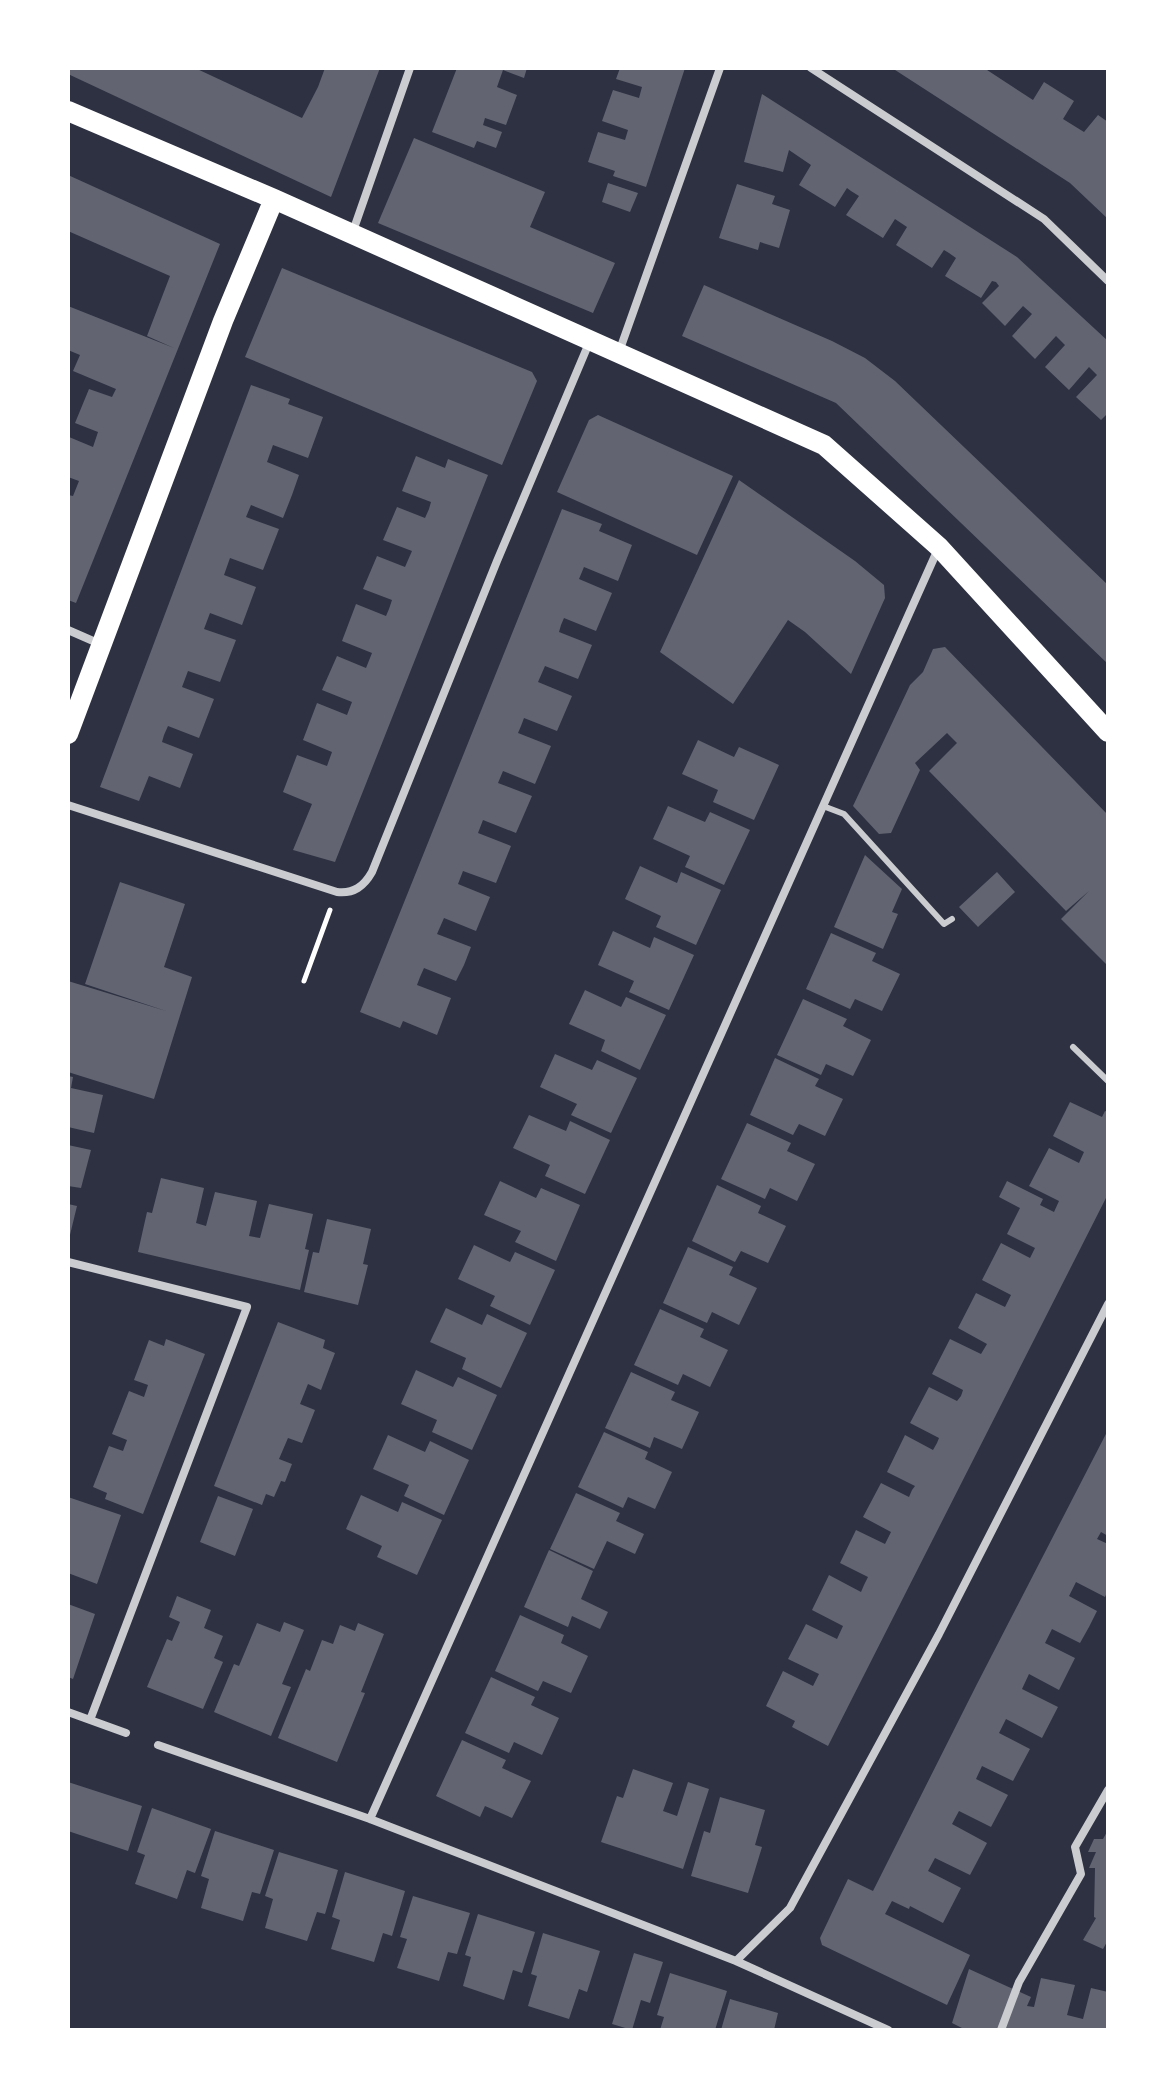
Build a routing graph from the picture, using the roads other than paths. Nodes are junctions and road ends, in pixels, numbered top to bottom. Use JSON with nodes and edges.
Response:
{"nodes":[{"id":1,"x":410,"y":68,"type":"edge"},
{"id":2,"x":720,"y":68,"type":"edge"},
{"id":3,"x":811,"y":68,"type":"edge"},
{"id":4,"x":68,"y":111,"type":"edge"},
{"id":5,"x":274,"y":199,"type":"junction"},
{"id":6,"x":352,"y":234,"type":"junction"},
{"id":7,"x":1108,"y":281,"type":"edge"},
{"id":8,"x":590,"y":340,"type":"junction"},
{"id":9,"x":619,"y":353,"type":"junction"},
{"id":10,"x":939,"y":547,"type":"junction"},
{"id":11,"x":68,"y":630,"type":"edge"},
{"id":12,"x":101,"y":644,"type":"junction"},
{"id":13,"x":1108,"y":732,"type":"edge"},
{"id":14,"x":68,"y":734,"type":"edge"},
{"id":15,"x":68,"y":805,"type":"edge"},
{"id":16,"x":823,"y":806,"type":"junction"},
{"id":17,"x":952,"y":919,"type":"dead end"},
{"id":18,"x":1073,"y":1047,"type":"dead end"},
{"id":19,"x":1108,"y":1081,"type":"edge"},
{"id":20,"x":68,"y":1262,"type":"edge"},
{"id":21,"x":1108,"y":1304,"type":"edge"},
{"id":22,"x":68,"y":1712,"type":"edge"},
{"id":23,"x":90,"y":1720,"type":"junction"},
{"id":24,"x":126,"y":1733,"type":"dead end"},
{"id":25,"x":158,"y":1745,"type":"dead end"},
{"id":26,"x":1108,"y":1790,"type":"edge"},
{"id":27,"x":370,"y":1819,"type":"junction"},
{"id":28,"x":736,"y":1961,"type":"junction"},
{"id":29,"x":888,"y":2030,"type":"edge"},
{"id":30,"x":1001,"y":2030,"type":"edge"}],
"edges":[{"from":1,"to":6,"type":"street"},
{"from":2,"to":9,"type":"street"},
{"from":3,"to":7,"type":"street"},
{"from":4,"to":5,"type":"main road"},
{"from":5,"to":6,"type":"main road"},
{"from":5,"to":12,"type":"main road"},
{"from":6,"to":8,"type":"main road"},
{"from":8,"to":9,"type":"main road"},
{"from":8,"to":15,"type":"street"},
{"from":9,"to":10,"type":"main road"},
{"from":10,"to":13,"type":"main road"},
{"from":10,"to":16,"type":"street"},
{"from":11,"to":12,"type":"street"},
{"from":12,"to":14,"type":"main road"},
{"from":16,"to":17,"type":"lane"},
{"from":16,"to":27,"type":"street"},
{"from":18,"to":19,"type":"lane"},
{"from":20,"to":23,"type":"street"},
{"from":21,"to":28,"type":"street"},
{"from":22,"to":23,"type":"street"},
{"from":23,"to":24,"type":"street"},
{"from":25,"to":27,"type":"street"},
{"from":26,"to":30,"type":"street"},
{"from":27,"to":28,"type":"street"},
{"from":28,"to":29,"type":"street"}]}
